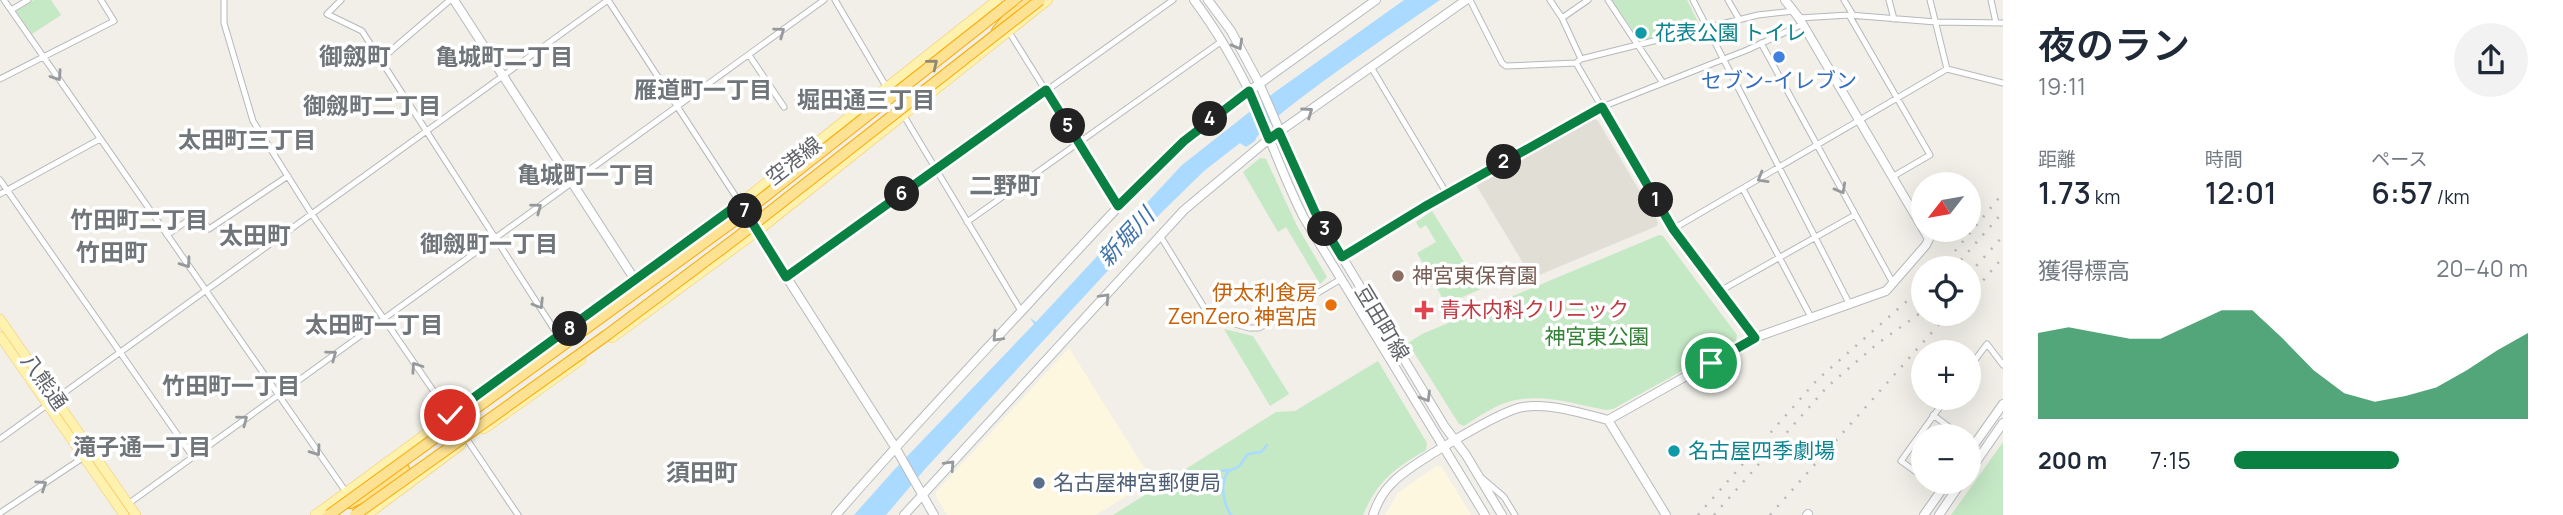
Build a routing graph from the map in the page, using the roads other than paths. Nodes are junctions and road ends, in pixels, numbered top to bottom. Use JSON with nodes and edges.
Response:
{"nodes":[{"id":1,"x":5,"y":0,"type":"edge"},
{"id":2,"x":28,"y":0,"type":"edge"},
{"id":3,"x":101,"y":0,"type":"edge"},
{"id":4,"x":224,"y":0,"type":"edge"},
{"id":5,"x":341,"y":0,"type":"edge"},
{"id":6,"x":452,"y":0,"type":"edge"},
{"id":7,"x":824,"y":0,"type":"edge"},
{"id":8,"x":835,"y":0,"type":"edge"},
{"id":9,"x":1014,"y":0,"type":"edge"},
{"id":10,"x":1031,"y":0,"type":"edge"},
{"id":11,"x":1040,"y":0,"type":"edge"},
{"id":12,"x":1048,"y":0,"type":"edge"},
{"id":13,"x":1173,"y":0,"type":"edge"},
{"id":14,"x":1194,"y":0,"type":"edge"},
{"id":15,"x":1208,"y":0,"type":"edge"},
{"id":16,"x":1376,"y":0,"type":"edge"},
{"id":17,"x":1468,"y":0,"type":"edge"},
{"id":18,"x":1550,"y":0,"type":"edge"},
{"id":19,"x":1588,"y":0,"type":"edge"},
{"id":20,"x":1608,"y":0,"type":"edge"},
{"id":21,"x":1693,"y":0,"type":"edge"},
{"id":22,"x":1728,"y":0,"type":"edge"},
{"id":23,"x":1785,"y":0,"type":"edge"},
{"id":24,"x":1844,"y":0,"type":"edge"},
{"id":25,"x":1889,"y":0,"type":"edge"},
{"id":26,"x":1930,"y":0,"type":"edge"},
{"id":27,"x":1991,"y":0,"type":"edge"},
{"id":28,"x":994,"y":1,"type":"edge"},
{"id":29,"x":11,"y":10,"type":"junction"},
{"id":30,"x":1851,"y":15,"type":"junction"},
{"id":31,"x":1562,"y":18,"type":"junction"},
{"id":32,"x":1798,"y":18,"type":"junction"},
{"id":33,"x":1739,"y":19,"type":"junction"},
{"id":34,"x":1894,"y":19,"type":"junction"},
{"id":35,"x":1936,"y":22,"type":"junction"},
{"id":36,"x":2000,"y":23,"type":"edge"},
{"id":37,"x":1707,"y":27,"type":"junction"},
{"id":38,"x":1009,"y":32,"type":"junction"},
{"id":39,"x":988,"y":41,"type":"junction"},
{"id":40,"x":1222,"y":41,"type":"junction"},
{"id":41,"x":1761,"y":43,"type":"junction"},
{"id":42,"x":1638,"y":45,"type":"junction"},
{"id":43,"x":749,"y":55,"type":"junction"},
{"id":44,"x":44,"y":58,"type":"junction"},
{"id":45,"x":1724,"y":59,"type":"junction"},
{"id":46,"x":380,"y":60,"type":"junction"},
{"id":47,"x":1579,"y":61,"type":"junction"},
{"id":48,"x":1371,"y":67,"type":"junction"},
{"id":49,"x":1947,"y":69,"type":"junction"},
{"id":50,"x":502,"y":76,"type":"junction"},
{"id":51,"x":0,"y":79,"type":"edge"},
{"id":52,"x":1259,"y":83,"type":"junction"},
{"id":53,"x":1663,"y":83,"type":"junction"},
{"id":54,"x":2003,"y":83,"type":"edge"},
{"id":55,"x":887,"y":88,"type":"junction"},
{"id":56,"x":1046,"y":90,"type":"junction"},
{"id":57,"x":1249,"y":91,"type":"junction"},
{"id":58,"x":1897,"y":99,"type":"junction"},
{"id":59,"x":678,"y":106,"type":"junction"},
{"id":60,"x":784,"y":107,"type":"dead end"},
{"id":61,"x":1602,"y":107,"type":"junction"},
{"id":62,"x":870,"y":115,"type":"junction"},
{"id":63,"x":903,"y":117,"type":"junction"},
{"id":64,"x":1860,"y":121,"type":"junction"},
{"id":65,"x":426,"y":131,"type":"junction"},
{"id":66,"x":1279,"y":132,"type":"junction"},
{"id":67,"x":100,"y":139,"type":"junction"},
{"id":68,"x":1269,"y":139,"type":"junction"},
{"id":69,"x":1078,"y":142,"type":"junction"},
{"id":70,"x":1817,"y":145,"type":"junction"},
{"id":71,"x":1779,"y":168,"type":"junction"},
{"id":72,"x":936,"y":170,"type":"junction"},
{"id":73,"x":288,"y":176,"type":"junction"},
{"id":74,"x":1892,"y":177,"type":"junction"},
{"id":75,"x":0,"y":180,"type":"edge"},
{"id":76,"x":573,"y":182,"type":"junction"},
{"id":77,"x":1743,"y":189,"type":"junction"},
{"id":78,"x":7,"y":190,"type":"junction"},
{"id":79,"x":0,"y":194,"type":"edge"},
{"id":80,"x":1447,"y":194,"type":"junction"},
{"id":81,"x":740,"y":203,"type":"junction"},
{"id":82,"x":1118,"y":206,"type":"junction"},
{"id":83,"x":311,"y":213,"type":"junction"},
{"id":84,"x":1855,"y":215,"type":"junction"},
{"id":85,"x":967,"y":222,"type":"junction"},
{"id":86,"x":1673,"y":229,"type":"junction"},
{"id":87,"x":758,"y":231,"type":"junction"},
{"id":88,"x":167,"y":235,"type":"junction"},
{"id":89,"x":496,"y":237,"type":"junction"},
{"id":90,"x":1161,"y":237,"type":"junction"},
{"id":91,"x":1815,"y":237,"type":"junction"},
{"id":92,"x":1342,"y":257,"type":"junction"},
{"id":93,"x":1780,"y":258,"type":"junction"},
{"id":94,"x":786,"y":277,"type":"junction"},
{"id":95,"x":1341,"y":279,"type":"junction"},
{"id":96,"x":635,"y":281,"type":"junction"},
{"id":97,"x":1893,"y":284,"type":"junction"},
{"id":98,"x":206,"y":291,"type":"junction"},
{"id":99,"x":1720,"y":292,"type":"junction"},
{"id":100,"x":1850,"y":304,"type":"junction"},
{"id":101,"x":1021,"y":311,"type":"junction"},
{"id":102,"x":384,"y":318,"type":"junction"},
{"id":103,"x":1812,"y":318,"type":"junction"},
{"id":104,"x":0,"y":319,"type":"edge"},
{"id":105,"x":559,"y":337,"type":"junction"},
{"id":106,"x":1755,"y":338,"type":"junction"},
{"id":107,"x":1,"y":340,"type":"edge"},
{"id":108,"x":1981,"y":352,"type":"edge"},
{"id":109,"x":120,"y":353,"type":"junction"},
{"id":110,"x":2003,"y":365,"type":"edge"},
{"id":111,"x":277,"y":395,"type":"junction"},
{"id":112,"x":52,"y":401,"type":"junction"},
{"id":113,"x":2003,"y":404,"type":"edge"},
{"id":114,"x":1937,"y":410,"type":"edge"},
{"id":115,"x":450,"y":415,"type":"junction"},
{"id":116,"x":1933,"y":415,"type":"junction"},
{"id":117,"x":1608,"y":420,"type":"junction"},
{"id":118,"x":2003,"y":423,"type":"edge"},
{"id":119,"x":1927,"y":424,"type":"edge"},
{"id":120,"x":1945,"y":424,"type":"edge"},
{"id":121,"x":1981,"y":432,"type":"edge"},
{"id":122,"x":0,"y":439,"type":"edge"},
{"id":123,"x":468,"y":440,"type":"junction"},
{"id":124,"x":1455,"y":441,"type":"junction"},
{"id":125,"x":1911,"y":447,"type":"edge"},
{"id":126,"x":1443,"y":449,"type":"junction"},
{"id":127,"x":897,"y":450,"type":"junction"},
{"id":128,"x":1981,"y":455,"type":"edge"},
{"id":129,"x":84,"y":457,"type":"junction"},
{"id":130,"x":193,"y":457,"type":"junction"},
{"id":131,"x":1911,"y":468,"type":"edge"},
{"id":132,"x":1478,"y":474,"type":"junction"},
{"id":133,"x":921,"y":491,"type":"junction"},
{"id":134,"x":346,"y":492,"type":"junction"},
{"id":135,"x":1939,"y":494,"type":"edge"},
{"id":136,"x":1953,"y":494,"type":"edge"},
{"id":137,"x":121,"y":511,"type":"edge"},
{"id":138,"x":1,"y":514,"type":"edge"},
{"id":139,"x":136,"y":515,"type":"edge"},
{"id":140,"x":315,"y":515,"type":"edge"},
{"id":141,"x":327,"y":515,"type":"edge"},
{"id":142,"x":355,"y":515,"type":"edge"},
{"id":143,"x":367,"y":515,"type":"edge"},
{"id":144,"x":518,"y":515,"type":"edge"},
{"id":145,"x":836,"y":515,"type":"edge"},
{"id":146,"x":904,"y":515,"type":"edge"},
{"id":147,"x":934,"y":515,"type":"edge"},
{"id":148,"x":1373,"y":515,"type":"edge"},
{"id":149,"x":1485,"y":515,"type":"edge"},
{"id":150,"x":1502,"y":515,"type":"edge"},
{"id":151,"x":1515,"y":515,"type":"edge"},
{"id":152,"x":1666,"y":515,"type":"edge"},
{"id":153,"x":1924,"y":515,"type":"edge"},
{"id":154,"x":1939,"y":515,"type":"edge"}],
"edges":[{"from":1,"to":29,"type":"street"},
{"from":2,"to":29,"type":"street"},
{"from":3,"to":44,"type":"street"},
{"from":4,"to":73,"type":"street"},
{"from":5,"to":46,"type":"street"},
{"from":6,"to":46,"type":"street"},
{"from":6,"to":50,"type":"street"},
{"from":43,"to":7,"type":"street","one_way":true},
{"from":8,"to":55,"type":"street"},
{"from":62,"to":9,"type":"highway","one_way":true,"bridge":true},
{"from":10,"to":39,"type":"highway","bridge":true},
{"from":11,"to":39,"type":"highway","bridge":true},
{"from":12,"to":38,"type":"main road","name":"空港線"},
{"from":13,"to":56,"type":"street"},
{"from":14,"to":40,"type":"street"},
{"from":15,"to":52,"type":"street","one_way":true},
{"from":16,"to":52,"type":"street"},
{"from":17,"to":47,"type":"street"},
{"from":17,"to":48,"type":"street"},
{"from":18,"to":31,"type":"street"},
{"from":19,"to":31,"type":"street"},
{"from":20,"to":42,"type":"street"},
{"from":21,"to":37,"type":"street"},
{"from":22,"to":33,"type":"street"},
{"from":23,"to":32,"type":"street"},
{"from":24,"to":30,"type":"street"},
{"from":25,"to":34,"type":"street"},
{"from":26,"to":35,"type":"street"},
{"from":27,"to":36,"type":"street"},
{"from":28,"to":55,"type":"main road","name":"空港線"},
{"from":29,"to":44,"type":"street"},
{"from":30,"to":32,"type":"street"},
{"from":30,"to":34,"type":"street"},
{"from":30,"to":58,"type":"street"},
{"from":31,"to":47,"type":"street"},
{"from":32,"to":33,"type":"street"},
{"from":32,"to":41,"type":"street"},
{"from":32,"to":64,"type":"street"},
{"from":33,"to":37,"type":"street"},
{"from":34,"to":35,"type":"street"},
{"from":35,"to":36,"type":"street"},
{"from":35,"to":49,"type":"street"},
{"from":37,"to":42,"type":"street"},
{"from":37,"to":45,"type":"street"},
{"from":38,"to":56,"type":"street"},
{"from":38,"to":63,"type":"main road","name":"空港線"},
{"from":39,"to":142,"type":"highway","bridge":true},
{"from":40,"to":57,"type":"street"},
{"from":40,"to":69,"type":"street"},
{"from":41,"to":45,"type":"street"},
{"from":41,"to":70,"type":"street"},
{"from":42,"to":47,"type":"street"},
{"from":42,"to":53,"type":"street"},
{"from":43,"to":59,"type":"street"},
{"from":43,"to":60,"type":"street"},
{"from":44,"to":51,"type":"street"},
{"from":44,"to":67,"type":"street","one_way":true},
{"from":45,"to":53,"type":"street"},
{"from":45,"to":71,"type":"street"},
{"from":46,"to":65,"type":"street"},
{"from":47,"to":61,"type":"street"},
{"from":66,"to":48,"type":"street","one_way":true},
{"from":48,"to":80,"type":"street"},
{"from":49,"to":54,"type":"street"},
{"from":49,"to":58,"type":"street"},
{"from":50,"to":59,"type":"street"},
{"from":50,"to":65,"type":"street"},
{"from":50,"to":76,"type":"street"},
{"from":52,"to":57,"type":"street"},
{"from":52,"to":66,"type":"street","name":"豆田町線"},
{"from":53,"to":61,"type":"street"},
{"from":55,"to":63,"type":"street"},
{"from":55,"to":81,"type":"main road","name":"空港線"},
{"from":56,"to":69,"type":"street"},
{"from":56,"to":72,"type":"street"},
{"from":57,"to":68,"type":"street","name":"豆田町線"},
{"from":57,"to":82,"type":"street"},
{"from":58,"to":64,"type":"street"},
{"from":58,"to":74,"type":"street"},
{"from":59,"to":76,"type":"street"},
{"from":59,"to":81,"type":"street"},
{"from":61,"to":80,"type":"street"},
{"from":61,"to":86,"type":"street"},
{"from":62,"to":141,"type":"highway","bridge":true},
{"from":62,"to":141,"type":"highway","bridge":true},
{"from":63,"to":72,"type":"street"},
{"from":63,"to":87,"type":"main road","name":"空港線"},
{"from":64,"to":70,"type":"street"},
{"from":64,"to":74,"type":"street"},
{"from":65,"to":83,"type":"street"},
{"from":65,"to":89,"type":"street"},
{"from":66,"to":68,"type":"street"},
{"from":66,"to":92,"type":"street","name":"豆田町線"},
{"from":67,"to":78,"type":"street"},
{"from":67,"to":88,"type":"street"},
{"from":68,"to":90,"type":"street"},
{"from":68,"to":95,"type":"street","name":"豆田町線"},
{"from":69,"to":82,"type":"street"},
{"from":69,"to":85,"type":"street"},
{"from":70,"to":71,"type":"street"},
{"from":70,"to":84,"type":"street","one_way":true},
{"from":71,"to":77,"type":"street","one_way":true},
{"from":71,"to":91,"type":"street"},
{"from":72,"to":85,"type":"street"},
{"from":72,"to":94,"type":"street"},
{"from":73,"to":83,"type":"street"},
{"from":73,"to":88,"type":"street"},
{"from":74,"to":97,"type":"street"},
{"from":75,"to":78,"type":"street"},
{"from":89,"to":76,"type":"street","one_way":true},
{"from":76,"to":96,"type":"street"},
{"from":77,"to":86,"type":"street"},
{"from":77,"to":93,"type":"street"},
{"from":78,"to":79,"type":"street"},
{"from":78,"to":109,"type":"street"},
{"from":80,"to":92,"type":"street"},
{"from":81,"to":87,"type":"street"},
{"from":81,"to":96,"type":"main road","name":"空港線"},
{"from":82,"to":101,"type":"street"},
{"from":83,"to":98,"type":"street"},
{"from":83,"to":102,"type":"street"},
{"from":84,"to":91,"type":"street"},
{"from":84,"to":97,"type":"street"},
{"from":85,"to":101,"type":"street"},
{"from":86,"to":99,"type":"street"},
{"from":87,"to":94,"type":"street"},
{"from":87,"to":123,"type":"main road","name":"空港線"},
{"from":88,"to":98,"type":"street","one_way":true},
{"from":89,"to":102,"type":"street"},
{"from":89,"to":105,"type":"street","one_way":true},
{"from":90,"to":95,"type":"street"},
{"from":133,"to":90,"type":"street","one_way":true},
{"from":91,"to":93,"type":"street"},
{"from":91,"to":100,"type":"street"},
{"from":92,"to":124,"type":"street","name":"豆田町線","one_way":true},
{"from":93,"to":99,"type":"street"},
{"from":93,"to":103,"type":"street"},
{"from":94,"to":127,"type":"street"},
{"from":95,"to":126,"type":"street","name":"豆田町線"},
{"from":96,"to":105,"type":"main road","name":"空港線"},
{"from":97,"to":100,"type":"street"},
{"from":98,"to":109,"type":"street"},
{"from":98,"to":111,"type":"street"},
{"from":99,"to":106,"type":"street"},
{"from":100,"to":103,"type":"street"},
{"from":101,"to":127,"type":"street","one_way":true},
{"from":111,"to":102,"type":"street","one_way":true},
{"from":115,"to":102,"type":"street","one_way":true},
{"from":103,"to":106,"type":"street"},
{"from":104,"to":112,"type":"main road","name":"八熊通"},
{"from":105,"to":115,"type":"main road","name":"空港線"},
{"from":106,"to":117,"type":"street"},
{"from":107,"to":112,"type":"main road","name":"八熊通"},
{"from":108,"to":110,"type":"street"},
{"from":109,"to":112,"type":"street"},
{"from":109,"to":130,"type":"street"},
{"from":130,"to":111,"type":"street","one_way":true},
{"from":111,"to":134,"type":"street","one_way":true},
{"from":112,"to":122,"type":"street"},
{"from":112,"to":129,"type":"main road","name":"八熊通"},
{"from":112,"to":137,"type":"main road","name":"八熊通"},
{"from":113,"to":121,"type":"street"},
{"from":114,"to":116,"type":"street"},
{"from":115,"to":134,"type":"main road","name":"空港線"},
{"from":116,"to":119,"type":"street"},
{"from":116,"to":120,"type":"street"},
{"from":117,"to":124,"type":"street"},
{"from":117,"to":152,"type":"street"},
{"from":118,"to":128,"type":"street"},
{"from":123,"to":143,"type":"main road","name":"空港線"},
{"from":123,"to":144,"type":"street"},
{"from":124,"to":126,"type":"street"},
{"from":124,"to":132,"type":"street","name":"豆田町線"},
{"from":125,"to":131,"type":"street"},
{"from":126,"to":148,"type":"street"},
{"from":126,"to":149,"type":"street","name":"豆田町線"},
{"from":127,"to":133,"type":"street"},
{"from":127,"to":145,"type":"street"},
{"from":129,"to":137,"type":"main road","name":"八熊通"},
{"from":138,"to":129,"type":"street","one_way":true},
{"from":130,"to":137,"type":"street"},
{"from":132,"to":150,"type":"street","name":"豆田町線"},
{"from":132,"to":151,"type":"street"},
{"from":133,"to":146,"type":"street"},
{"from":133,"to":147,"type":"street"},
{"from":134,"to":140,"type":"main road","name":"空港線"},
{"from":135,"to":153,"type":"street"},
{"from":136,"to":154,"type":"street"},
{"from":137,"to":139,"type":"main road","name":"八熊通"}]}
